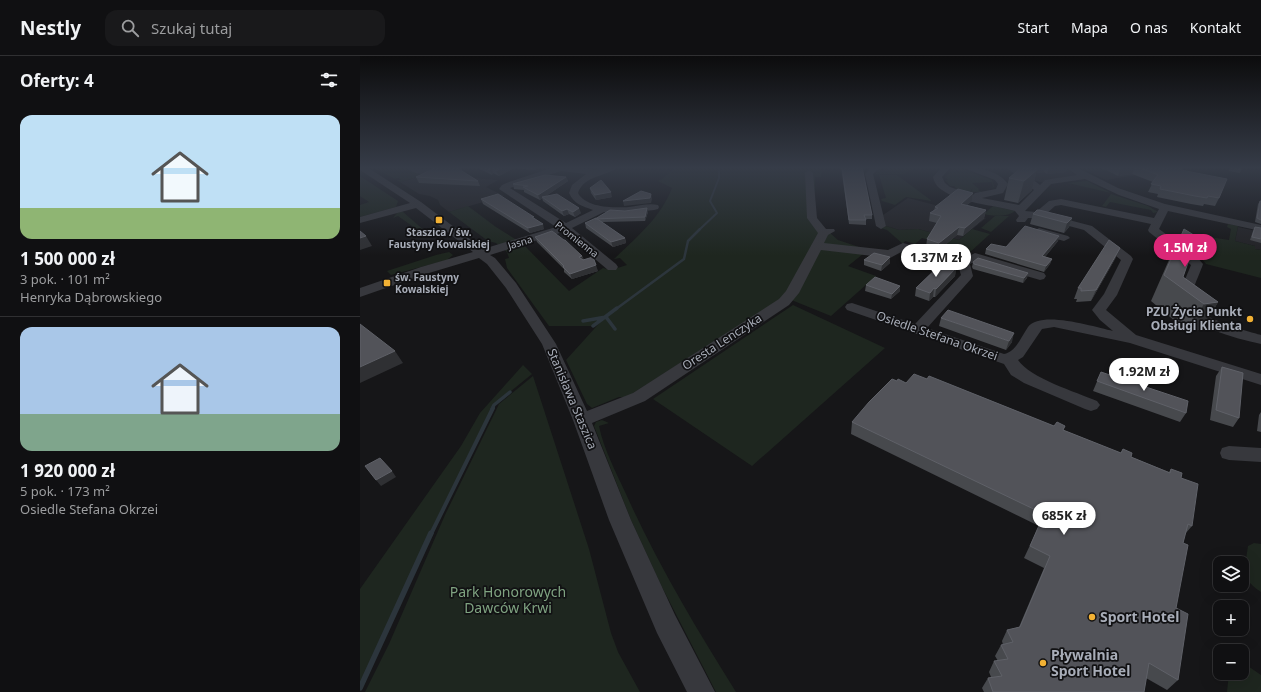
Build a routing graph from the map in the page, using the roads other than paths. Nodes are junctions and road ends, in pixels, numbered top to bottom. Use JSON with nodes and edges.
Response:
{"nodes":[{"id":1,"x":407,"y":197,"type":"edge"},
{"id":2,"x":516,"y":197,"type":"edge"},
{"id":3,"x":575,"y":197,"type":"edge"},
{"id":4,"x":811,"y":197,"type":"edge"},
{"id":5,"x":874,"y":197,"type":"edge"},
{"id":6,"x":970,"y":197,"type":"edge"},
{"id":7,"x":1035,"y":197,"type":"edge"},
{"id":8,"x":1132,"y":197,"type":"edge"},
{"id":9,"x":418,"y":204,"type":"junction"},
{"id":10,"x":654,"y":207,"type":"dead end"},
{"id":11,"x":1165,"y":207,"type":"junction"},
{"id":12,"x":602,"y":209,"type":"junction"},
{"id":13,"x":1023,"y":212,"type":"junction"},
{"id":14,"x":1039,"y":215,"type":"junction"},
{"id":15,"x":360,"y":220,"type":"edge"},
{"id":16,"x":881,"y":226,"type":"dead end"},
{"id":17,"x":564,"y":227,"type":"junction"},
{"id":18,"x":1156,"y":227,"type":"junction"},
{"id":19,"x":1261,"y":228,"type":"edge"},
{"id":20,"x":1064,"y":238,"type":"dead end"},
{"id":21,"x":817,"y":246,"type":"junction"},
{"id":22,"x":481,"y":254,"type":"junction"},
{"id":23,"x":964,"y":263,"type":"junction"},
{"id":24,"x":612,"y":267,"type":"dead end"},
{"id":25,"x":1040,"y":276,"type":"dead end"},
{"id":26,"x":360,"y":293,"type":"edge"},
{"id":27,"x":852,"y":308,"type":"dead end"},
{"id":28,"x":1100,"y":310,"type":"junction"},
{"id":29,"x":1062,"y":324,"type":"junction"},
{"id":30,"x":917,"y":330,"type":"junction"},
{"id":31,"x":1133,"y":339,"type":"junction"},
{"id":32,"x":1261,"y":340,"type":"edge"},
{"id":33,"x":1009,"y":359,"type":"junction"},
{"id":34,"x":1261,"y":380,"type":"edge"},
{"id":35,"x":1091,"y":405,"type":"dead end"},
{"id":36,"x":582,"y":420,"type":"junction"},
{"id":37,"x":1230,"y":453,"type":"dead end"},
{"id":38,"x":1261,"y":454,"type":"edge"},
{"id":39,"x":701,"y":692,"type":"edge"}],
"edges":[{"from":1,"to":9,"type":"street","name":"Stanisława Staszica"},
{"from":2,"to":17,"type":"street","name":"Promienna"},
{"from":3,"to":12,"type":"street"},
{"from":4,"to":21,"type":"street","name":"Oresta Lenczyka"},
{"from":5,"to":16,"type":"street"},
{"from":6,"to":13,"type":"street"},
{"from":7,"to":13,"type":"street"},
{"from":8,"to":11,"type":"street"},
{"from":9,"to":15,"type":"street"},
{"from":9,"to":22,"type":"street","name":"Stanisława Staszica"},
{"from":10,"to":12,"type":"street"},
{"from":11,"to":18,"type":"street"},
{"from":11,"to":19,"type":"street"},
{"from":12,"to":17,"type":"street","name":"Jasna"},
{"from":13,"to":14,"type":"street"},
{"from":13,"to":20,"type":"street"},
{"from":14,"to":18,"type":"street"},
{"from":14,"to":28,"type":"street"},
{"from":17,"to":22,"type":"street","name":"Jasna"},
{"from":17,"to":24,"type":"street","name":"Promienna"},
{"from":18,"to":32,"type":"street"},
{"from":21,"to":23,"type":"street"},
{"from":21,"to":36,"type":"street","name":"Oresta Lenczyka"},
{"from":22,"to":26,"type":"street","name":"Jasna"},
{"from":22,"to":36,"type":"street","name":"Stanisława Staszica"},
{"from":23,"to":25,"type":"street"},
{"from":23,"to":30,"type":"street"},
{"from":27,"to":30,"type":"street","name":"Osiedle Stefana Okrzei"},
{"from":28,"to":29,"type":"street"},
{"from":28,"to":31,"type":"street"},
{"from":29,"to":31,"type":"street","name":"Osiedle Stefana Okrzei"},
{"from":29,"to":33,"type":"street","name":"Osiedle Stefana Okrzei"},
{"from":30,"to":33,"type":"street","name":"Osiedle Stefana Okrzei"},
{"from":31,"to":34,"type":"street","name":"Osiedle Stefana Okrzei"},
{"from":33,"to":35,"type":"street"},
{"from":36,"to":39,"type":"street","name":"Stanisława Staszica"},
{"from":37,"to":38,"type":"street"}]}
